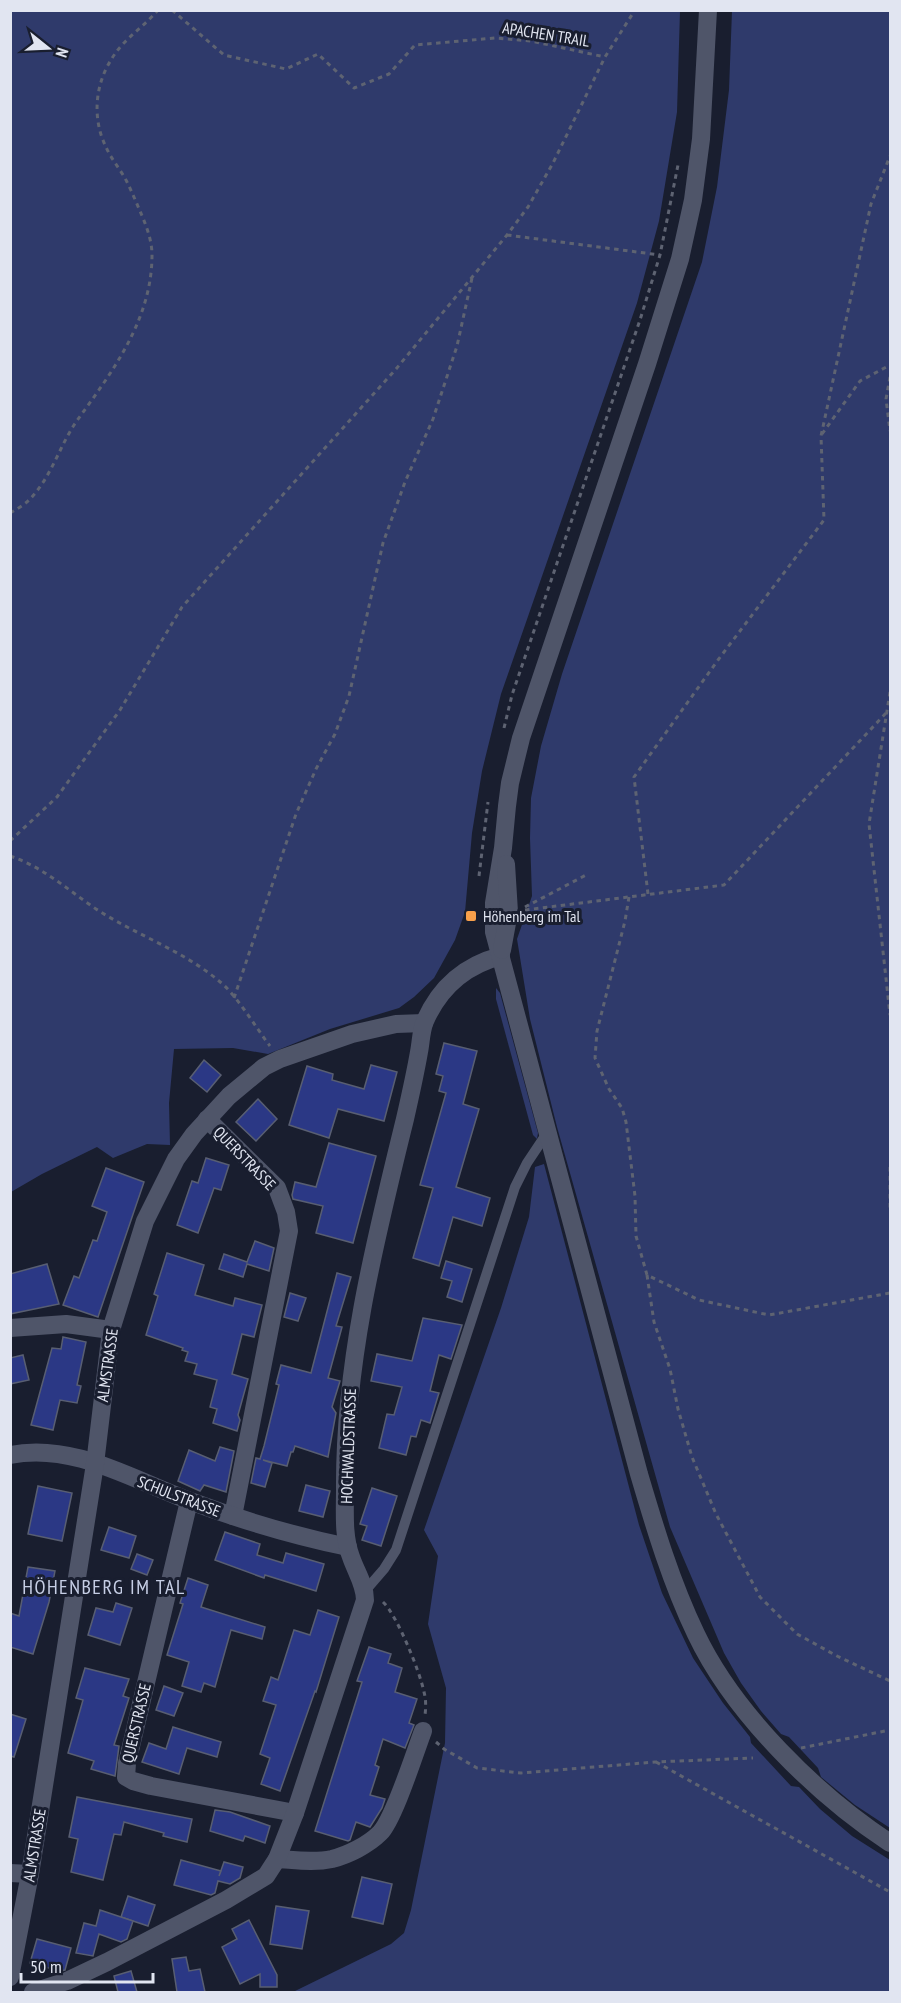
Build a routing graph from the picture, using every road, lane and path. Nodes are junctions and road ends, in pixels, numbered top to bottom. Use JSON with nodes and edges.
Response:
{"nodes":[{"id":1,"x":158,"y":10,"type":"edge"},
{"id":2,"x":172,"y":10,"type":"edge"},
{"id":3,"x":635,"y":10,"type":"edge"},
{"id":4,"x":708,"y":10,"type":"edge"},
{"id":5,"x":605,"y":57,"type":"junction"},
{"id":6,"x":891,"y":156,"type":"edge"},
{"id":7,"x":679,"y":158,"type":"dead end"},
{"id":8,"x":507,"y":235,"type":"junction"},
{"id":9,"x":660,"y":255,"type":"junction"},
{"id":10,"x":472,"y":277,"type":"junction"},
{"id":11,"x":891,"y":364,"type":"edge"},
{"id":12,"x":891,"y":377,"type":"edge"},
{"id":13,"x":891,"y":431,"type":"edge"},
{"id":14,"x":820,"y":436,"type":"junction"},
{"id":15,"x":10,"y":513,"type":"edge"},
{"id":16,"x":891,"y":692,"type":"edge"},
{"id":17,"x":889,"y":712,"type":"edge"},
{"id":18,"x":504,"y":729,"type":"dead end"},
{"id":19,"x":489,"y":794,"type":"dead end"},
{"id":20,"x":10,"y":841,"type":"edge"},
{"id":21,"x":10,"y":856,"type":"edge"},
{"id":22,"x":588,"y":874,"type":"dead end"},
{"id":23,"x":478,"y":882,"type":"dead end"},
{"id":24,"x":648,"y":894,"type":"junction"},
{"id":25,"x":629,"y":897,"type":"junction"},
{"id":26,"x":501,"y":956,"type":"junction"},
{"id":27,"x":234,"y":998,"type":"junction"},
{"id":28,"x":891,"y":1015,"type":"edge"},
{"id":29,"x":424,"y":1023,"type":"junction"},
{"id":30,"x":280,"y":1059,"type":"junction"},
{"id":31,"x":207,"y":1119,"type":"junction"},
{"id":32,"x":547,"y":1133,"type":"junction"},
{"id":33,"x":891,"y":1167,"type":"edge"},
{"id":34,"x":891,"y":1210,"type":"edge"},
{"id":35,"x":647,"y":1275,"type":"junction"},
{"id":36,"x":891,"y":1293,"type":"edge"},
{"id":37,"x":10,"y":1328,"type":"edge"},
{"id":38,"x":111,"y":1330,"type":"junction"},
{"id":39,"x":10,"y":1455,"type":"edge"},
{"id":40,"x":95,"y":1464,"type":"junction"},
{"id":41,"x":189,"y":1501,"type":"junction"},
{"id":42,"x":233,"y":1516,"type":"junction"},
{"id":43,"x":348,"y":1547,"type":"junction"},
{"id":44,"x":365,"y":1591,"type":"junction"},
{"id":45,"x":891,"y":1681,"type":"edge"},
{"id":46,"x":891,"y":1730,"type":"edge"},
{"id":47,"x":423,"y":1731,"type":"junction"},
{"id":48,"x":798,"y":1749,"type":"dead end"},
{"id":49,"x":753,"y":1758,"type":"dead end"},
{"id":50,"x":655,"y":1762,"type":"junction"},
{"id":51,"x":295,"y":1813,"type":"junction"},
{"id":52,"x":891,"y":1843,"type":"edge"},
{"id":53,"x":277,"y":1859,"type":"junction"},
{"id":54,"x":10,"y":1873,"type":"edge"},
{"id":55,"x":30,"y":1874,"type":"junction"},
{"id":56,"x":891,"y":1892,"type":"edge"},
{"id":57,"x":10,"y":1977,"type":"edge"},
{"id":58,"x":33,"y":1992,"type":"edge"}],
"edges":[{"from":1,"to":15,"type":"path"},
{"from":2,"to":5,"type":"path","name":"APACHEN TRAIL"},
{"from":3,"to":5,"type":"path"},
{"from":4,"to":26,"type":"street"},
{"from":5,"to":8,"type":"path"},
{"from":6,"to":14,"type":"path"},
{"from":7,"to":9,"type":"path"},
{"from":8,"to":9,"type":"path"},
{"from":8,"to":10,"type":"path"},
{"from":9,"to":18,"type":"path"},
{"from":10,"to":20,"type":"path"},
{"from":10,"to":27,"type":"path"},
{"from":11,"to":14,"type":"path"},
{"from":12,"to":13,"type":"path"},
{"from":14,"to":24,"type":"path"},
{"from":16,"to":17,"type":"path"},
{"from":17,"to":24,"type":"path"},
{"from":17,"to":28,"type":"path"},
{"from":19,"to":23,"type":"path"},
{"from":21,"to":27,"type":"path"},
{"from":22,"to":25,"type":"path"},
{"from":24,"to":25,"type":"path"},
{"from":25,"to":35,"type":"path"},
{"from":26,"to":29,"type":"street"},
{"from":26,"to":32,"type":"street"},
{"from":27,"to":30,"type":"path"},
{"from":29,"to":30,"type":"street","name":"ALMSTRASSE"},
{"from":29,"to":43,"type":"street","name":"HOCHWALDSTRASSE"},
{"from":30,"to":31,"type":"street","name":"ALMSTRASSE"},
{"from":31,"to":38,"type":"street","name":"ALMSTRASSE"},
{"from":31,"to":42,"type":"street","name":"QUERSTRASSE"},
{"from":32,"to":44,"type":"lane"},
{"from":32,"to":52,"type":"street"},
{"from":33,"to":34,"type":"path"},
{"from":35,"to":36,"type":"path"},
{"from":35,"to":45,"type":"path"},
{"from":37,"to":38,"type":"street"},
{"from":38,"to":40,"type":"street","name":"ALMSTRASSE"},
{"from":39,"to":40,"type":"street","name":"SCHULSTRASSE"},
{"from":40,"to":41,"type":"street","name":"SCHULSTRASSE"},
{"from":40,"to":55,"type":"street","name":"ALMSTRASSE"},
{"from":41,"to":42,"type":"street","name":"SCHULSTRASSE"},
{"from":41,"to":51,"type":"street","name":"QUERSTRASSE"},
{"from":42,"to":43,"type":"street","name":"SCHULSTRASSE"},
{"from":43,"to":44,"type":"street","name":"HOCHWALDSTRASSE"},
{"from":44,"to":47,"type":"path"},
{"from":44,"to":51,"type":"street"},
{"from":46,"to":48,"type":"path"},
{"from":47,"to":50,"type":"path"},
{"from":47,"to":53,"type":"street"},
{"from":49,"to":50,"type":"path"},
{"from":50,"to":56,"type":"path"},
{"from":51,"to":53,"type":"street"},
{"from":53,"to":58,"type":"street"},
{"from":54,"to":55,"type":"street"},
{"from":55,"to":57,"type":"street","name":"ALMSTRASSE"}]}
